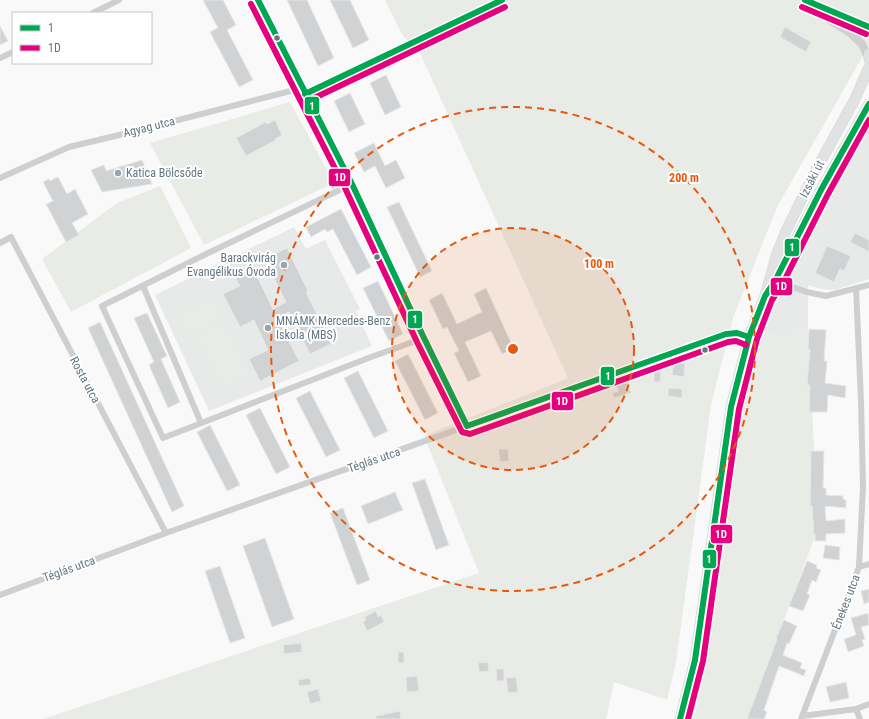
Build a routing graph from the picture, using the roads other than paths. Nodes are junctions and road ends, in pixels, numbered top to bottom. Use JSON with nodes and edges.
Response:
{"nodes":[{"id":1,"x":119,"y":0,"type":"edge"},
{"id":2,"x":258,"y":0,"type":"edge"},
{"id":3,"x":502,"y":0,"type":"edge"},
{"id":4,"x":808,"y":2,"type":"edge"},
{"id":5,"x":95,"y":12,"type":"edge"},
{"id":6,"x":869,"y":27,"type":"edge"},
{"id":7,"x":12,"y":52,"type":"edge"},
{"id":8,"x":869,"y":54,"type":"edge"},
{"id":9,"x":0,"y":58,"type":"edge"},
{"id":10,"x":869,"y":59,"type":"edge"},
{"id":11,"x":869,"y":67,"type":"edge"},
{"id":12,"x":302,"y":88,"type":"junction"},
{"id":13,"x":305,"y":94,"type":"junction"},
{"id":14,"x":869,"y":104,"type":"edge"},
{"id":15,"x":0,"y":178,"type":"edge"},
{"id":16,"x":352,"y":184,"type":"junction"},
{"id":17,"x":0,"y":243,"type":"edge"},
{"id":18,"x":775,"y":281,"type":"junction"},
{"id":19,"x":869,"y":284,"type":"edge"},
{"id":20,"x":143,"y":286,"type":"junction"},
{"id":21,"x":856,"y":288,"type":"junction"},
{"id":22,"x":765,"y":296,"type":"junction"},
{"id":23,"x":424,"y":338,"type":"junction"},
{"id":24,"x":750,"y":338,"type":"junction"},
{"id":25,"x":869,"y":399,"type":"edge"},
{"id":26,"x":862,"y":401,"type":"junction"},
{"id":27,"x":201,"y":423,"type":"junction"},
{"id":28,"x":467,"y":426,"type":"junction"},
{"id":29,"x":166,"y":533,"type":"junction"},
{"id":30,"x":869,"y":564,"type":"edge"},
{"id":31,"x":859,"y":567,"type":"junction"},
{"id":32,"x":0,"y":595,"type":"edge"},
{"id":33,"x":869,"y":704,"type":"edge"},
{"id":34,"x":856,"y":709,"type":"junction"},
{"id":35,"x":801,"y":717,"type":"edge"},
{"id":36,"x":680,"y":719,"type":"edge"},
{"id":37,"x":860,"y":719,"type":"edge"}],
"edges":[{"from":1,"to":5,"type":"street"},
{"from":2,"to":12,"type":"street"},
{"from":3,"to":13,"type":"street"},
{"from":4,"to":6,"type":"street"},
{"from":4,"to":10,"type":"street"},
{"from":7,"to":9,"type":"street"},
{"from":8,"to":10,"type":"main road"},
{"from":11,"to":22,"type":"main road","name":"Izsáki út"},
{"from":12,"to":13,"type":"street"},
{"from":12,"to":15,"type":"street","name":"Agyag utca"},
{"from":13,"to":16,"type":"street"},
{"from":14,"to":18,"type":"main road","name":"Izsáki út"},
{"from":16,"to":20,"type":"street"},
{"from":16,"to":23,"type":"street"},
{"from":17,"to":29,"type":"street","name":"Rosta utca"},
{"from":18,"to":21,"type":"street"},
{"from":18,"to":22,"type":"main road","name":"Izsáki út"},
{"from":19,"to":21,"type":"street"},
{"from":20,"to":27,"type":"street"},
{"from":20,"to":27,"type":"street"},
{"from":21,"to":26,"type":"street","name":"Énekes utca"},
{"from":22,"to":24,"type":"main road","name":"Izsáki út"},
{"from":23,"to":27,"type":"street"},
{"from":23,"to":28,"type":"street"},
{"from":24,"to":28,"type":"street","name":"Téglás utca"},
{"from":24,"to":36,"type":"main road","name":"Izsáki út"},
{"from":25,"to":26,"type":"street"},
{"from":26,"to":31,"type":"street","name":"Énekes utca"},
{"from":28,"to":29,"type":"street","name":"Téglás utca"},
{"from":29,"to":32,"type":"street","name":"Téglás utca"},
{"from":30,"to":31,"type":"street"},
{"from":31,"to":35,"type":"street","name":"Énekes utca"},
{"from":33,"to":34,"type":"street"},
{"from":34,"to":35,"type":"street"},
{"from":34,"to":37,"type":"street"}]}
